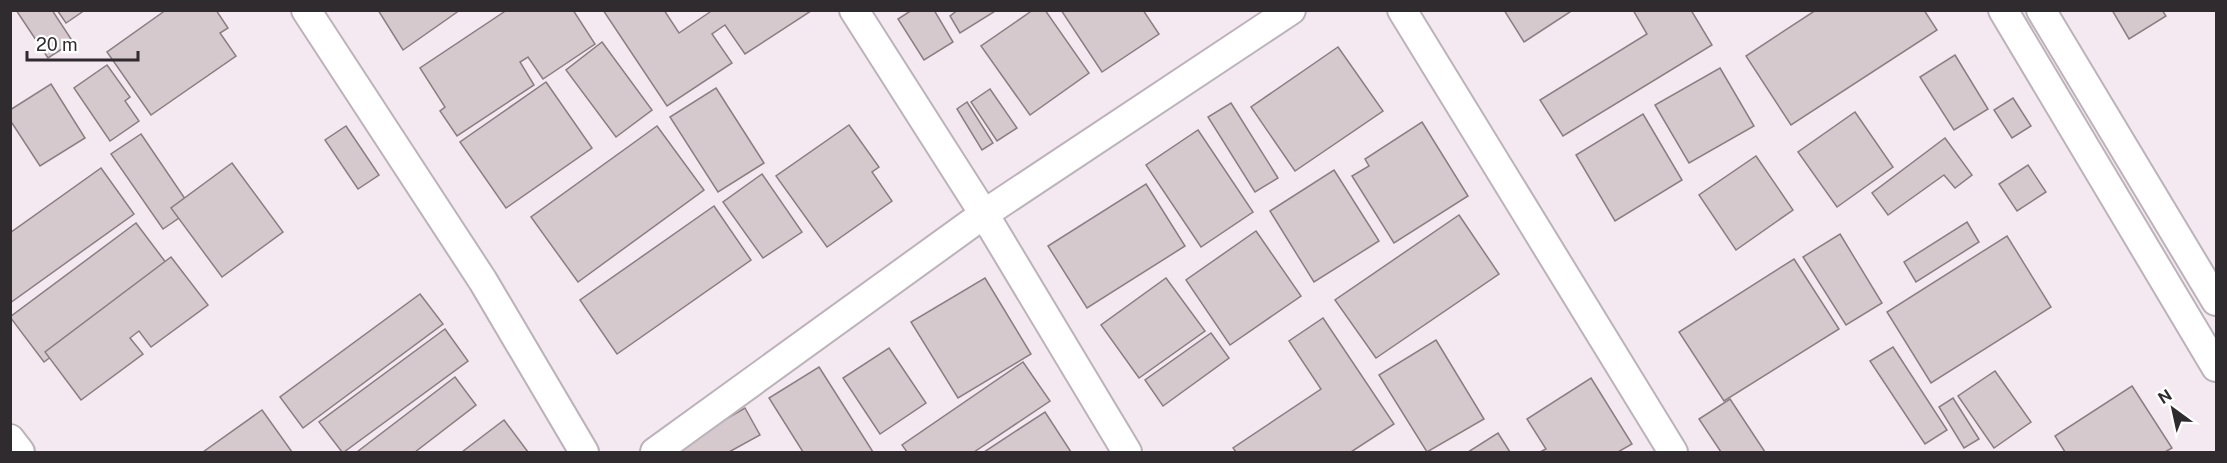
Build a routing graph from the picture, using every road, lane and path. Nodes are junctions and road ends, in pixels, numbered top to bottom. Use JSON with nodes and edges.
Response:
{"nodes":[{"id":1,"x":306,"y":10,"type":"edge"},
{"id":2,"x":854,"y":10,"type":"edge"},
{"id":3,"x":1291,"y":10,"type":"edge"},
{"id":4,"x":1402,"y":10,"type":"edge"},
{"id":5,"x":2003,"y":10,"type":"edge"},
{"id":6,"x":2041,"y":10,"type":"edge"},
{"id":7,"x":984,"y":214,"type":"junction"},
{"id":8,"x":2217,"y":301,"type":"edge"},
{"id":9,"x":2217,"y":367,"type":"edge"},
{"id":10,"x":10,"y":439,"type":"edge"},
{"id":11,"x":20,"y":453,"type":"edge"},
{"id":12,"x":584,"y":453,"type":"edge"},
{"id":13,"x":656,"y":453,"type":"edge"},
{"id":14,"x":1127,"y":453,"type":"edge"},
{"id":15,"x":1673,"y":453,"type":"edge"}],
"edges":[{"from":1,"to":12,"type":"street"},
{"from":2,"to":7,"type":"street"},
{"from":3,"to":7,"type":"street"},
{"from":4,"to":15,"type":"street"},
{"from":5,"to":9,"type":"street"},
{"from":6,"to":8,"type":"street"},
{"from":7,"to":13,"type":"street"},
{"from":7,"to":14,"type":"street"},
{"from":10,"to":11,"type":"street"}]}
